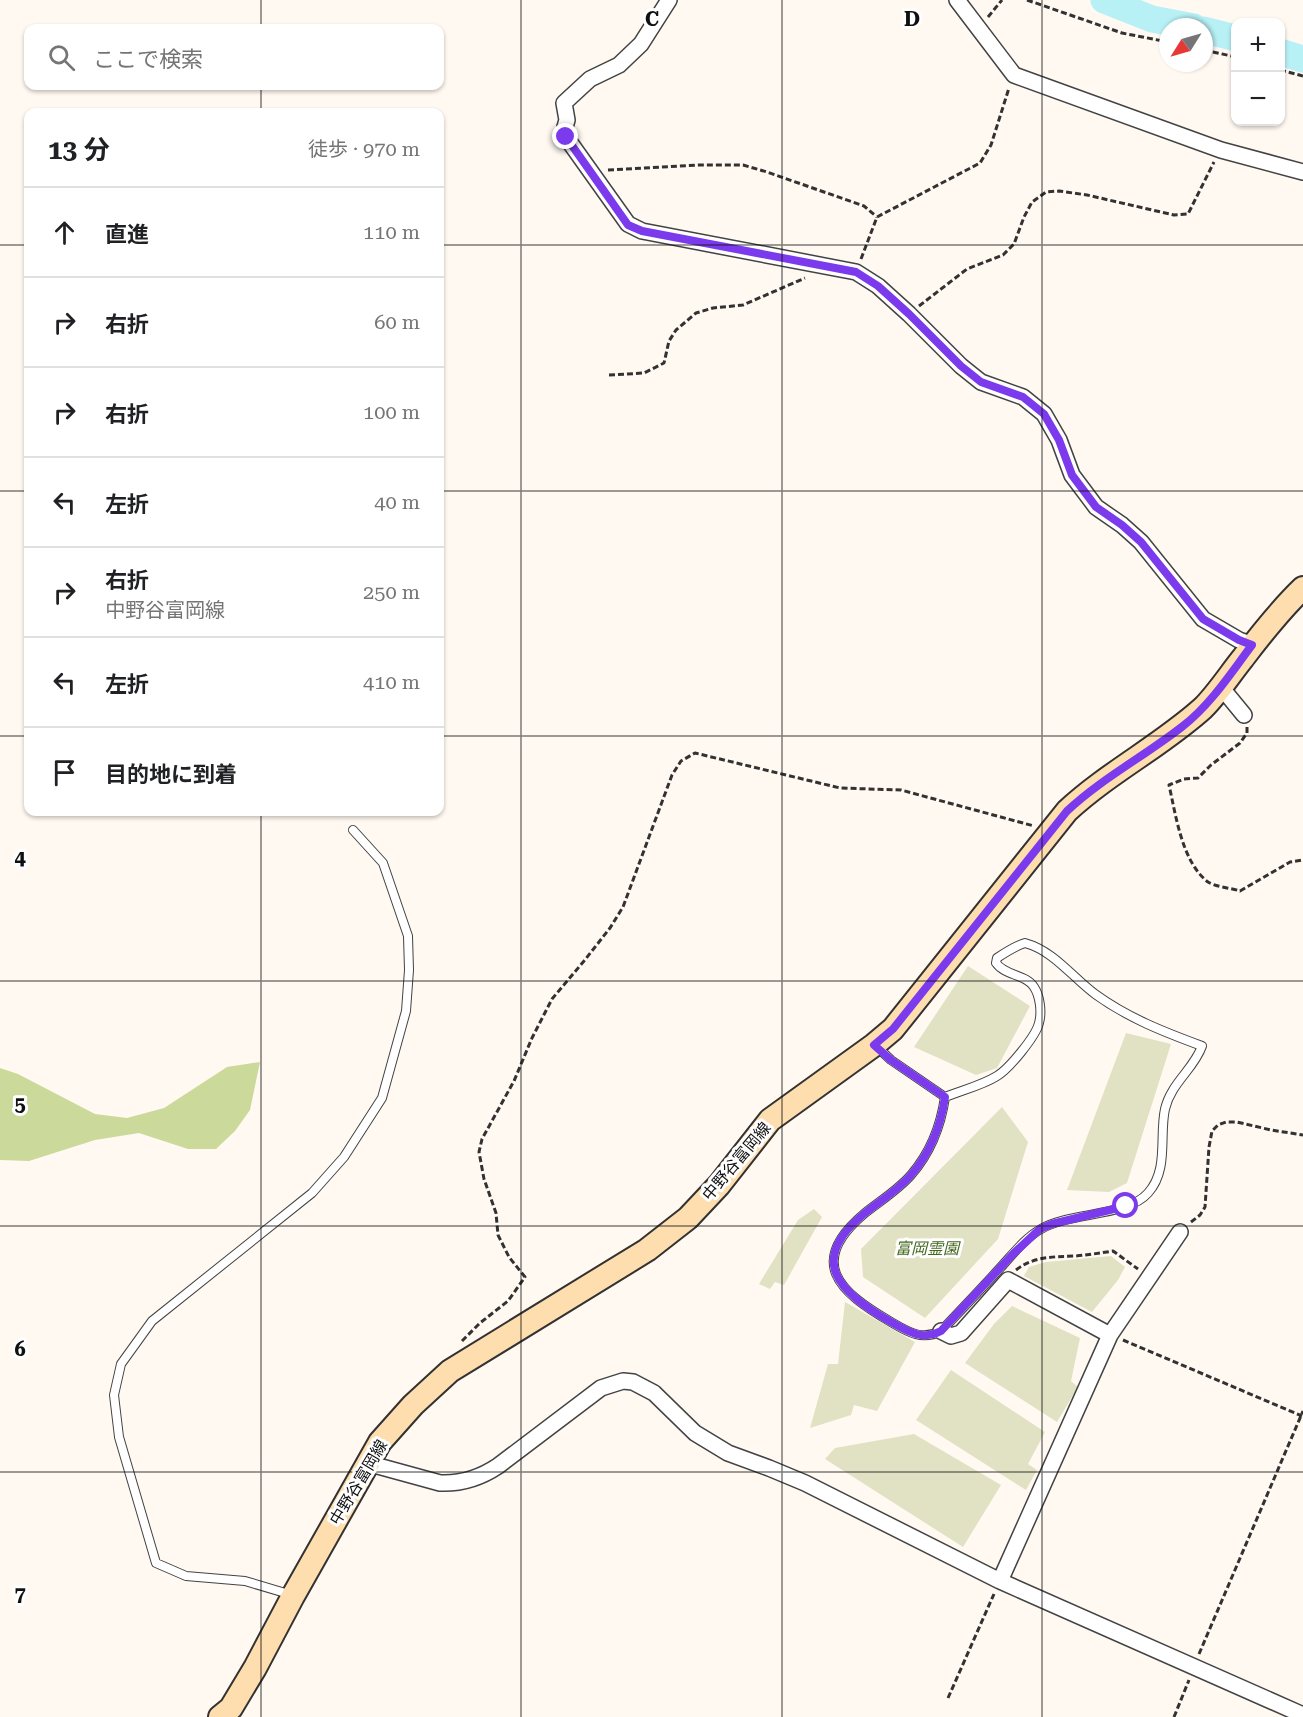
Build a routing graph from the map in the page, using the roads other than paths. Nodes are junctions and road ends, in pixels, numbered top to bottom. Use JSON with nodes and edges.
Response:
{"nodes":[{"id":1,"x":669,"y":0,"type":"edge"},
{"id":2,"x":957,"y":0,"type":"edge"},
{"id":3,"x":1303,"y":172,"type":"edge"},
{"id":4,"x":1303,"y":588,"type":"edge"},
{"id":5,"x":1252,"y":645,"type":"junction"},
{"id":6,"x":1221,"y":687,"type":"junction"},
{"id":7,"x":1244,"y":715,"type":"road end"},
{"id":8,"x":352,"y":830,"type":"dead end"},
{"id":9,"x":874,"y":1045,"type":"junction"},
{"id":10,"x":945,"y":1097,"type":"junction"},
{"id":11,"x":1180,"y":1232,"type":"road end"},
{"id":12,"x":941,"y":1331,"type":"junction"},
{"id":13,"x":1110,"y":1335,"type":"junction"},
{"id":14,"x":367,"y":1463,"type":"junction"},
{"id":15,"x":1000,"y":1581,"type":"junction"},
{"id":16,"x":293,"y":1596,"type":"junction"},
{"id":17,"x":1303,"y":1715,"type":"edge"},
{"id":18,"x":220,"y":1717,"type":"edge"}],
"edges":[{"from":1,"to":5,"type":"street"},
{"from":2,"to":3,"type":"street"},
{"from":4,"to":5,"type":"main road","name":"中野谷富岡線"},
{"from":5,"to":6,"type":"main road","name":"中野谷富岡線"},
{"from":6,"to":7,"type":"street"},
{"from":6,"to":9,"type":"main road","name":"中野谷富岡線"},
{"from":8,"to":16,"type":"lane"},
{"from":9,"to":10,"type":"lane"},
{"from":9,"to":14,"type":"main road","name":"中野谷富岡線"},
{"from":10,"to":12,"type":"lane"},
{"from":10,"to":12,"type":"lane"},
{"from":11,"to":13,"type":"street"},
{"from":12,"to":13,"type":"street"},
{"from":13,"to":15,"type":"street"},
{"from":14,"to":15,"type":"street"},
{"from":14,"to":16,"type":"main road","name":"中野谷富岡線"},
{"from":15,"to":17,"type":"street"},
{"from":16,"to":18,"type":"main road","name":"中野谷富岡線"}]}
